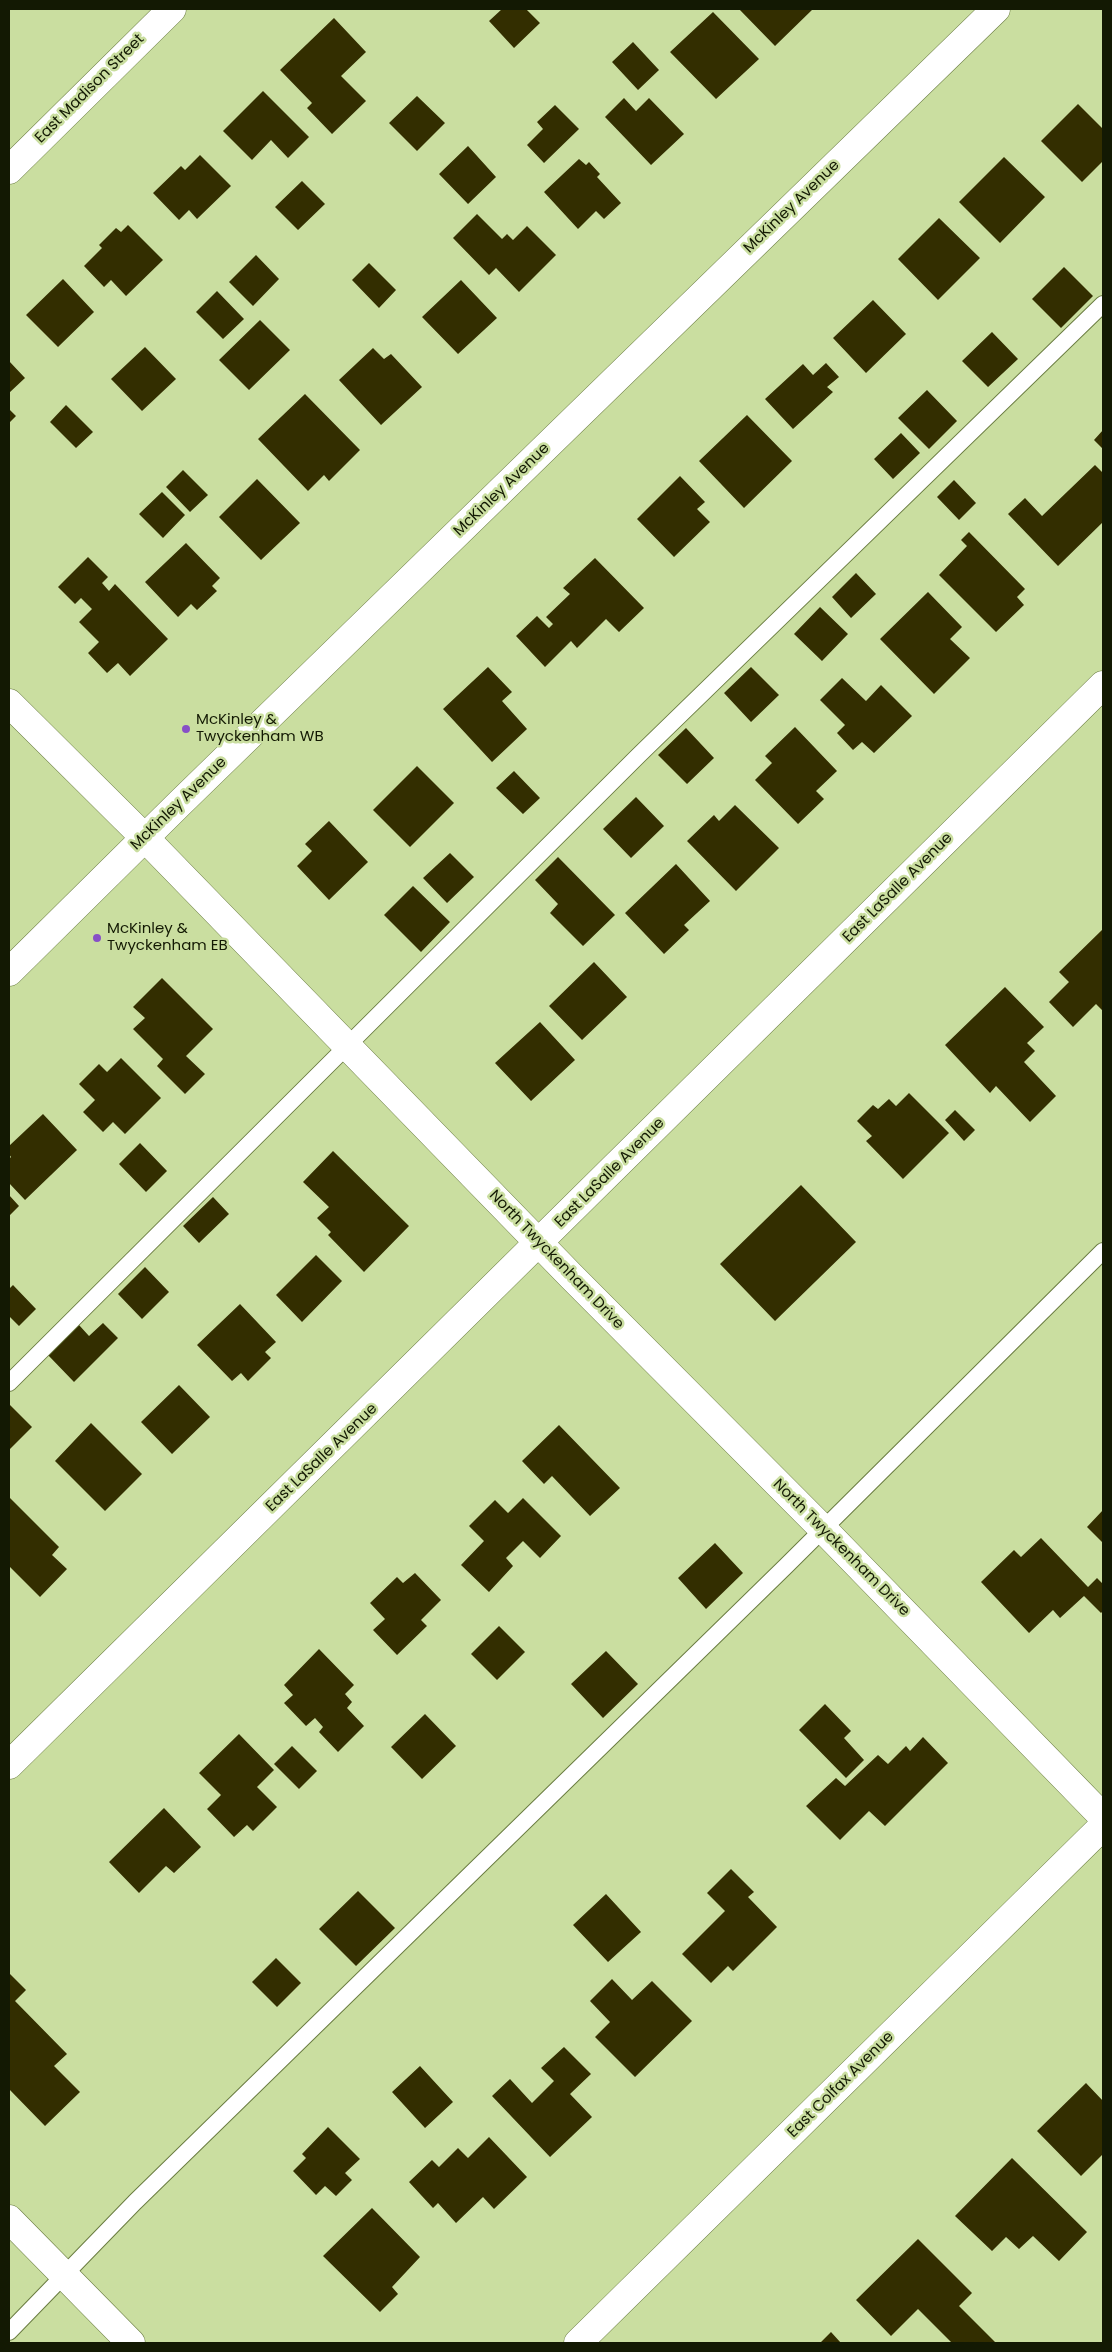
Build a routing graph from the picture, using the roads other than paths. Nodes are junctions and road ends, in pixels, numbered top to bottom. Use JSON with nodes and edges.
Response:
{"nodes":[{"id":1,"x":172,"y":9,"type":"edge"},
{"id":2,"x":996,"y":9,"type":"edge"},
{"id":3,"x":9,"y":170,"type":"edge"},
{"id":4,"x":1103,"y":304,"type":"edge"},
{"id":5,"x":1103,"y":685,"type":"edge"},
{"id":6,"x":9,"y":703,"type":"edge"},
{"id":7,"x":145,"y":838,"type":"junction"},
{"id":8,"x":9,"y":972,"type":"edge"},
{"id":9,"x":348,"y":1046,"type":"junction"},
{"id":10,"x":539,"y":1243,"type":"junction"},
{"id":11,"x":1103,"y":1251,"type":"edge"},
{"id":12,"x":9,"y":1383,"type":"edge"},
{"id":13,"x":823,"y":1529,"type":"junction"},
{"id":14,"x":9,"y":1765,"type":"edge"},
{"id":15,"x":1103,"y":1817,"type":"edge"},
{"id":16,"x":1103,"y":1826,"type":"edge"},
{"id":17,"x":9,"y":2220,"type":"edge"},
{"id":18,"x":65,"y":2276,"type":"junction"},
{"id":19,"x":9,"y":2332,"type":"edge"},
{"id":20,"x":131,"y":2343,"type":"edge"},
{"id":21,"x":578,"y":2343,"type":"edge"}],
"edges":[{"from":1,"to":3,"type":"street","name":"East Madison Street"},
{"from":2,"to":7,"type":"street","name":"McKinley Avenue"},
{"from":4,"to":9,"type":"lane"},
{"from":5,"to":10,"type":"street","name":"East LaSalle Avenue"},
{"from":6,"to":7,"type":"street","name":"North Twyckenham Drive"},
{"from":7,"to":8,"type":"street","name":"McKinley Avenue"},
{"from":7,"to":9,"type":"street","name":"North Twyckenham Drive"},
{"from":9,"to":10,"type":"street","name":"North Twyckenham Drive"},
{"from":9,"to":12,"type":"lane"},
{"from":10,"to":13,"type":"street","name":"North Twyckenham Drive"},
{"from":10,"to":14,"type":"street","name":"East LaSalle Avenue"},
{"from":11,"to":13,"type":"lane"},
{"from":13,"to":15,"type":"street","name":"North Twyckenham Drive"},
{"from":13,"to":18,"type":"lane"},
{"from":16,"to":21,"type":"street","name":"East Colfax Avenue"},
{"from":17,"to":18,"type":"street"},
{"from":18,"to":19,"type":"lane"},
{"from":18,"to":20,"type":"street"}]}
